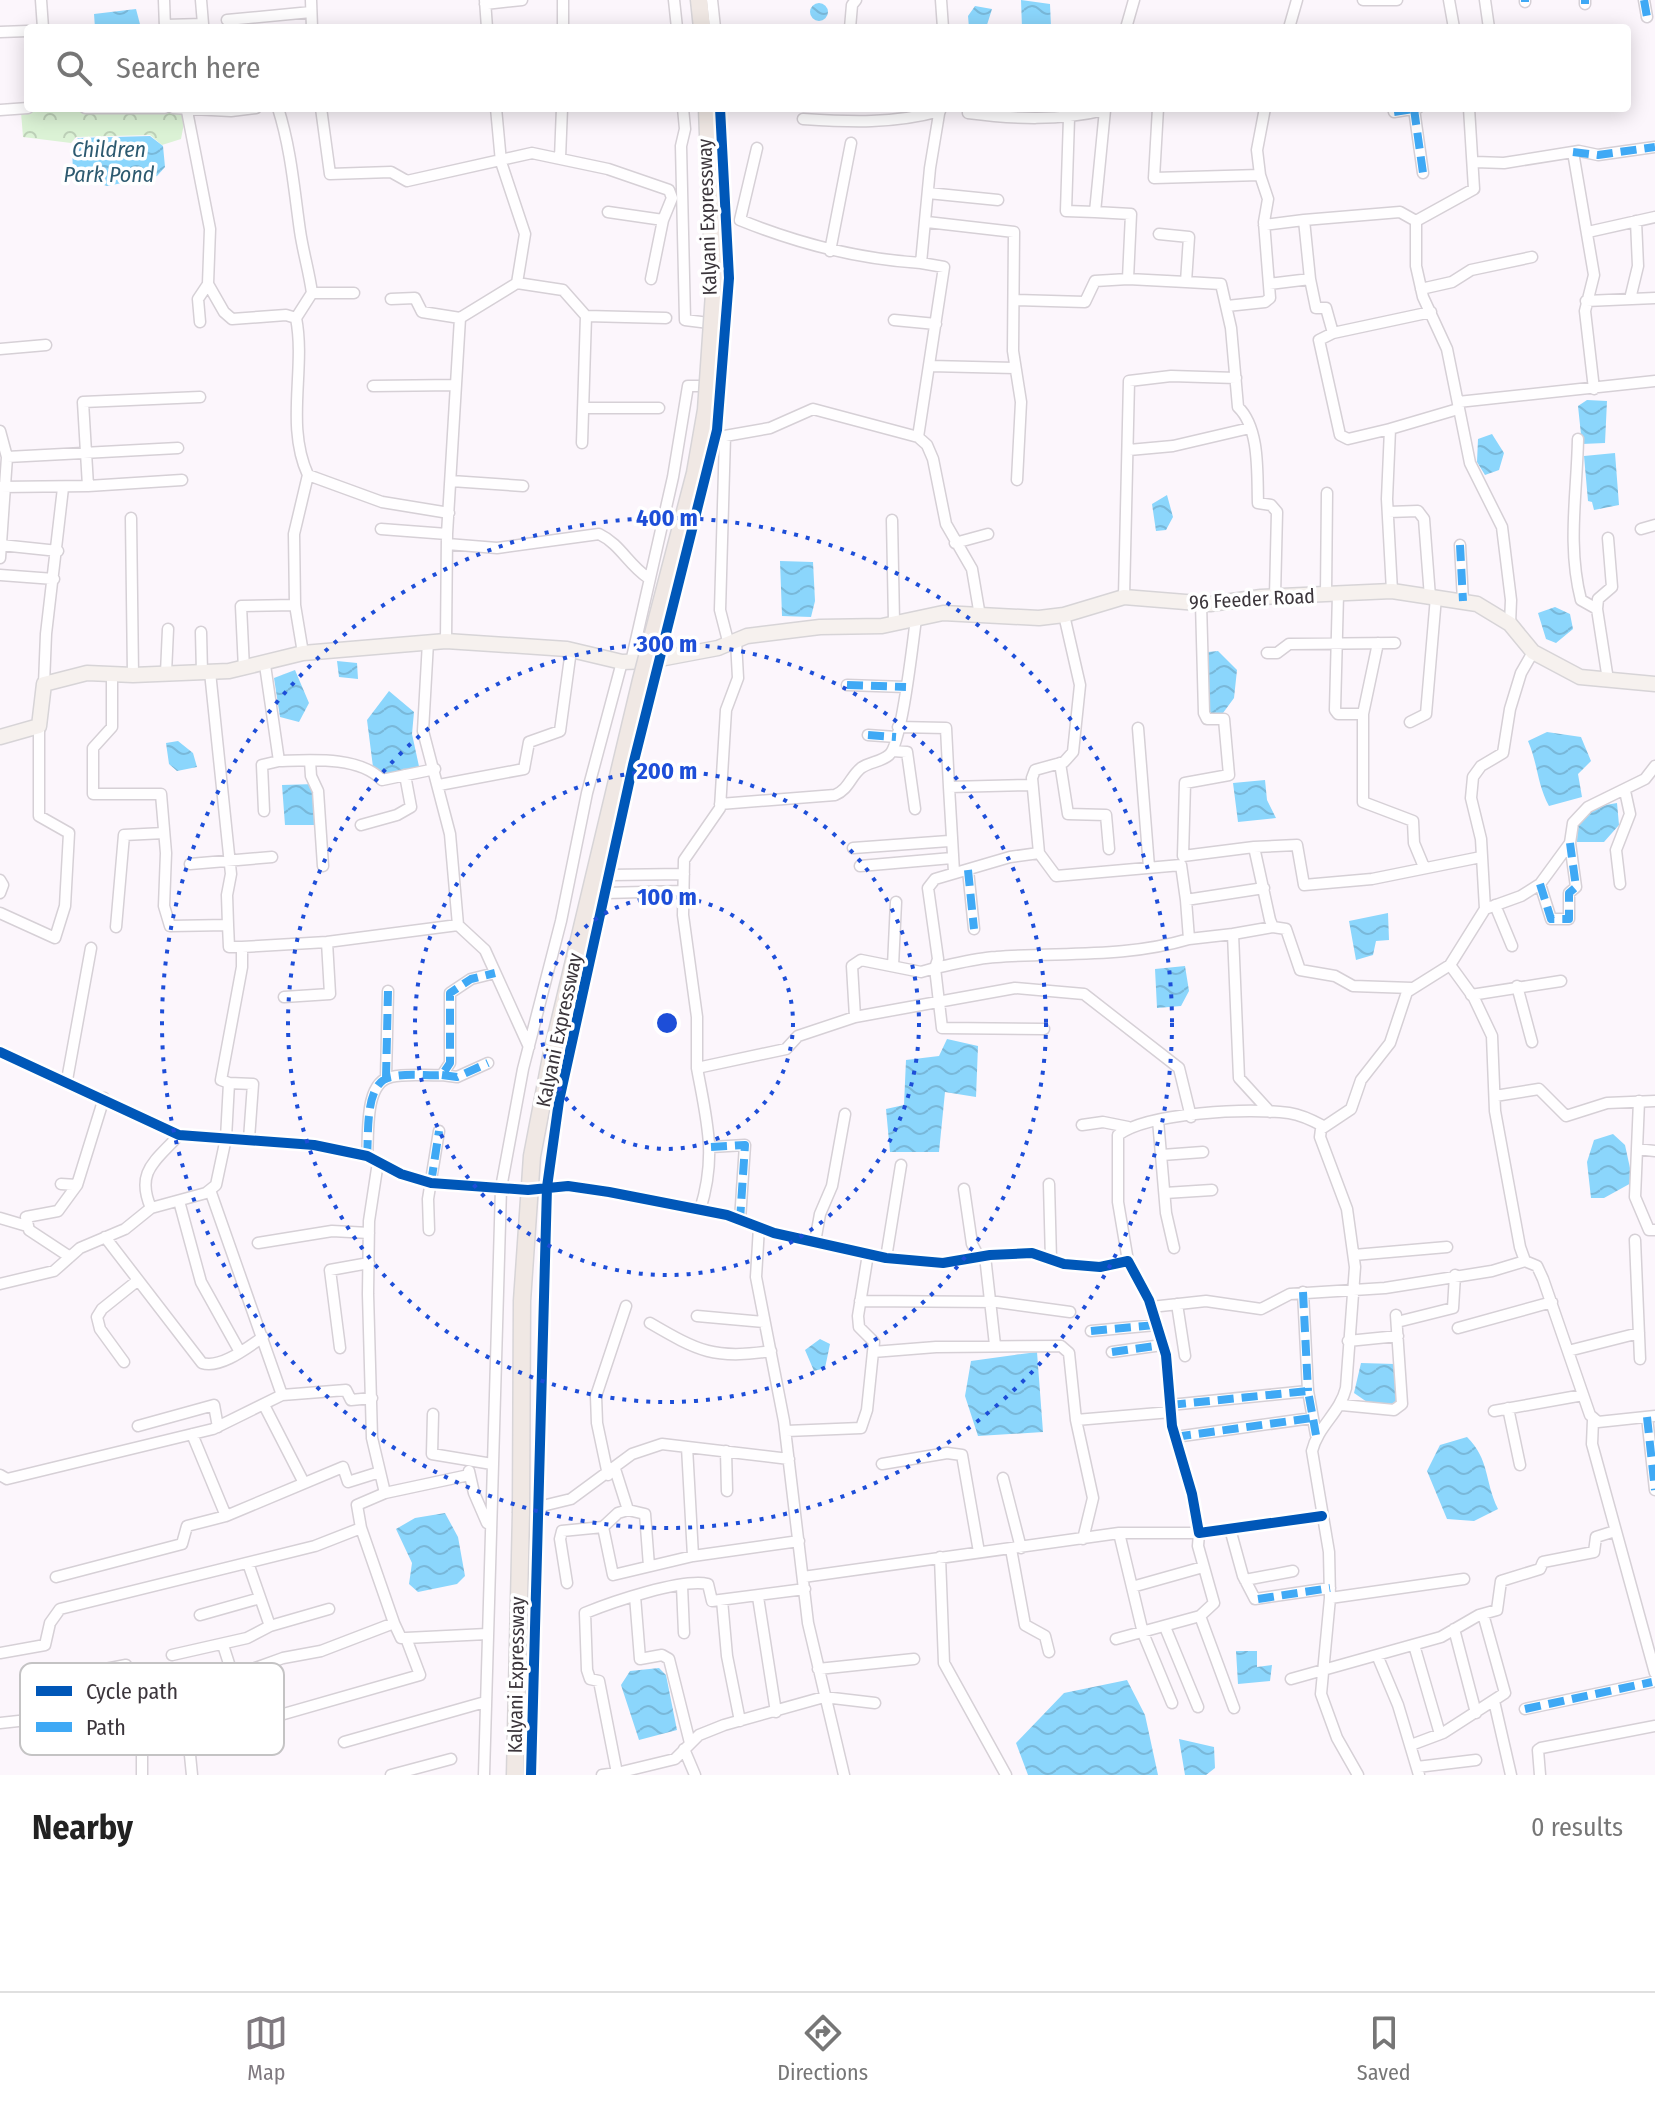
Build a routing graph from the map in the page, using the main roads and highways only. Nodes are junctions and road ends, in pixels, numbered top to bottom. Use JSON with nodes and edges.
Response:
{"nodes":[{"id":1,"x":699,"y":0,"type":"edge"},
{"id":2,"x":702,"y":24,"type":"edge"},
{"id":3,"x":707,"y":112,"type":"edge"},
{"id":4,"x":1655,"y":684,"type":"edge"},
{"id":5,"x":0,"y":737,"type":"edge"},
{"id":6,"x":515,"y":1775,"type":"edge"}],
"edges":[{"from":1,"to":2,"type":"highway"},
{"from":3,"to":6,"type":"highway","name":"Kalyani Expressway","bridge":true},
{"from":4,"to":5,"type":"main road","name":"96 Feeder Road"}]}
